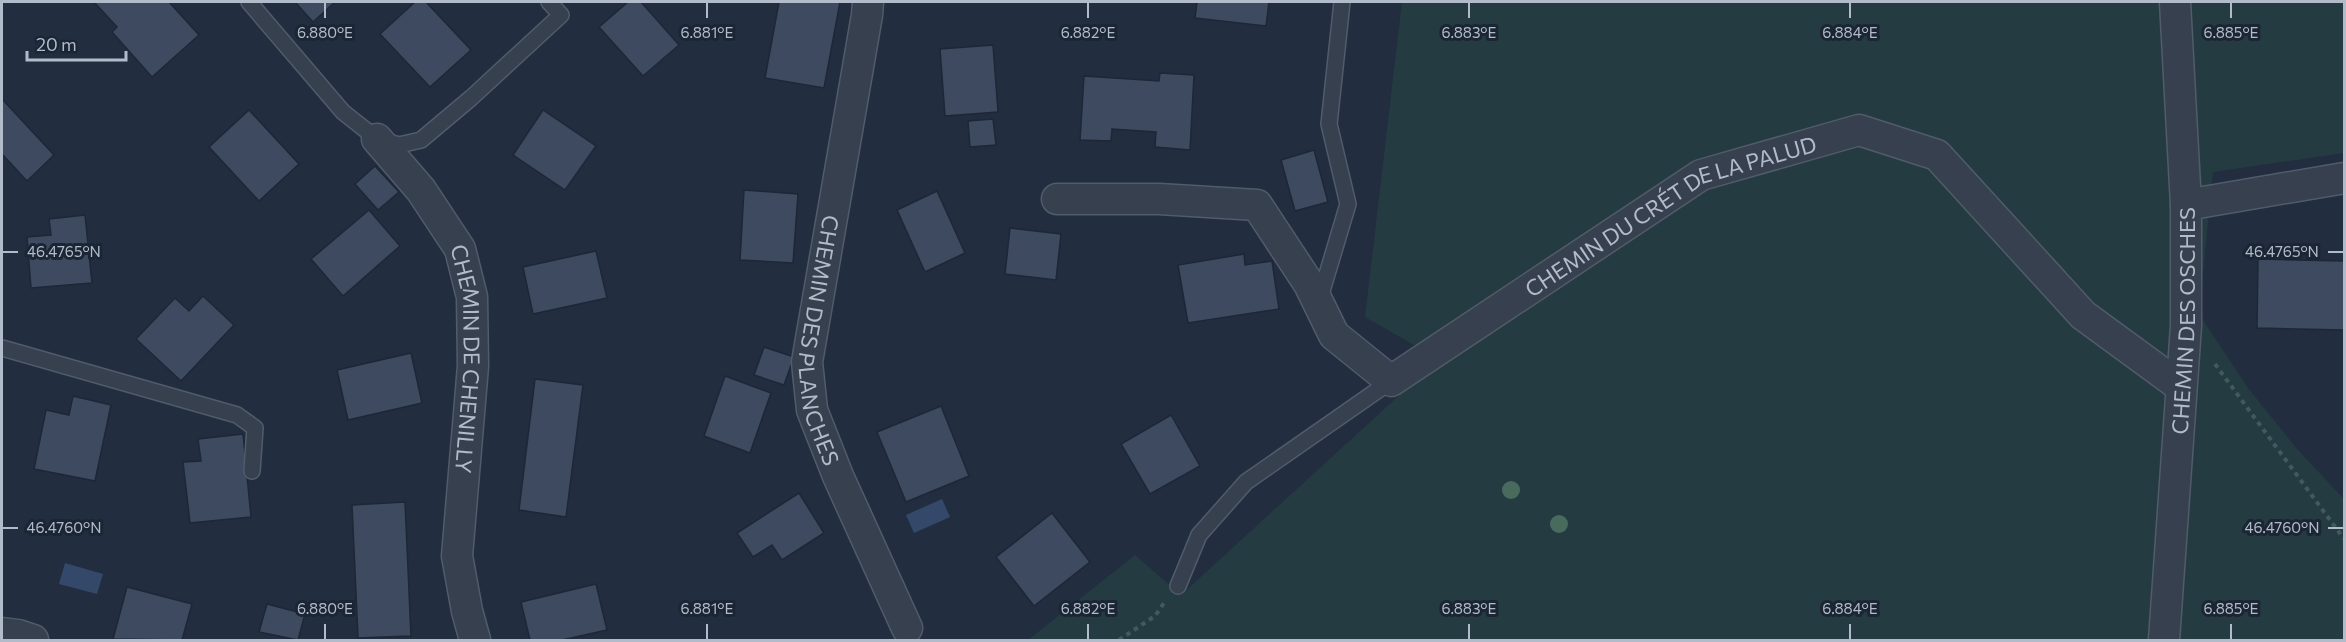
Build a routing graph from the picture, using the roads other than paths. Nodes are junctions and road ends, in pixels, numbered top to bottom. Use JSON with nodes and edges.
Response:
{"nodes":[{"id":1,"x":249,"y":2,"type":"edge"},
{"id":2,"x":549,"y":2,"type":"edge"},
{"id":3,"x":868,"y":2,"type":"edge"},
{"id":4,"x":1342,"y":2,"type":"edge"},
{"id":5,"x":2175,"y":2,"type":"edge"},
{"id":6,"x":377,"y":139,"type":"junction"},
{"id":7,"x":2344,"y":178,"type":"edge"},
{"id":8,"x":1057,"y":199,"type":"dead end"},
{"id":9,"x":2186,"y":205,"type":"junction"},
{"id":10,"x":1318,"y":304,"type":"junction"},
{"id":11,"x":2,"y":348,"type":"edge"},
{"id":12,"x":1391,"y":381,"type":"junction"},
{"id":13,"x":2180,"y":386,"type":"junction"},
{"id":14,"x":252,"y":471,"type":"dead end"},
{"id":15,"x":1178,"y":586,"type":"road end"},
{"id":16,"x":908,"y":628,"type":"dead end"},
{"id":17,"x":2,"y":633,"type":"edge"},
{"id":18,"x":33,"y":640,"type":"edge"},
{"id":19,"x":475,"y":640,"type":"edge"},
{"id":20,"x":2164,"y":640,"type":"edge"}],
"edges":[{"from":1,"to":6,"type":"lane","name":"CHEMIN DE CHENILLY"},
{"from":2,"to":6,"type":"lane","name":"CHEMIN DE CHENILLY"},
{"from":3,"to":16,"type":"street","name":"CHEMIN DES PLANCHES"},
{"from":4,"to":10,"type":"lane"},
{"from":5,"to":9,"type":"street","name":"CHEMIN DES OSCHES"},
{"from":6,"to":19,"type":"street","name":"CHEMIN DE CHENILLY"},
{"from":7,"to":9,"type":"street"},
{"from":8,"to":10,"type":"street"},
{"from":9,"to":13,"type":"street","name":"CHEMIN DES OSCHES"},
{"from":10,"to":12,"type":"street"},
{"from":11,"to":14,"type":"lane"},
{"from":12,"to":13,"type":"street","name":"CHEMIN DU CRÉT DE LA PALUD"},
{"from":12,"to":15,"type":"lane","name":"CHEMIN DU CRÉT DE LA PALUD"},
{"from":13,"to":20,"type":"street","name":"CHEMIN DES OSCHES"},
{"from":17,"to":18,"type":"street"}]}
